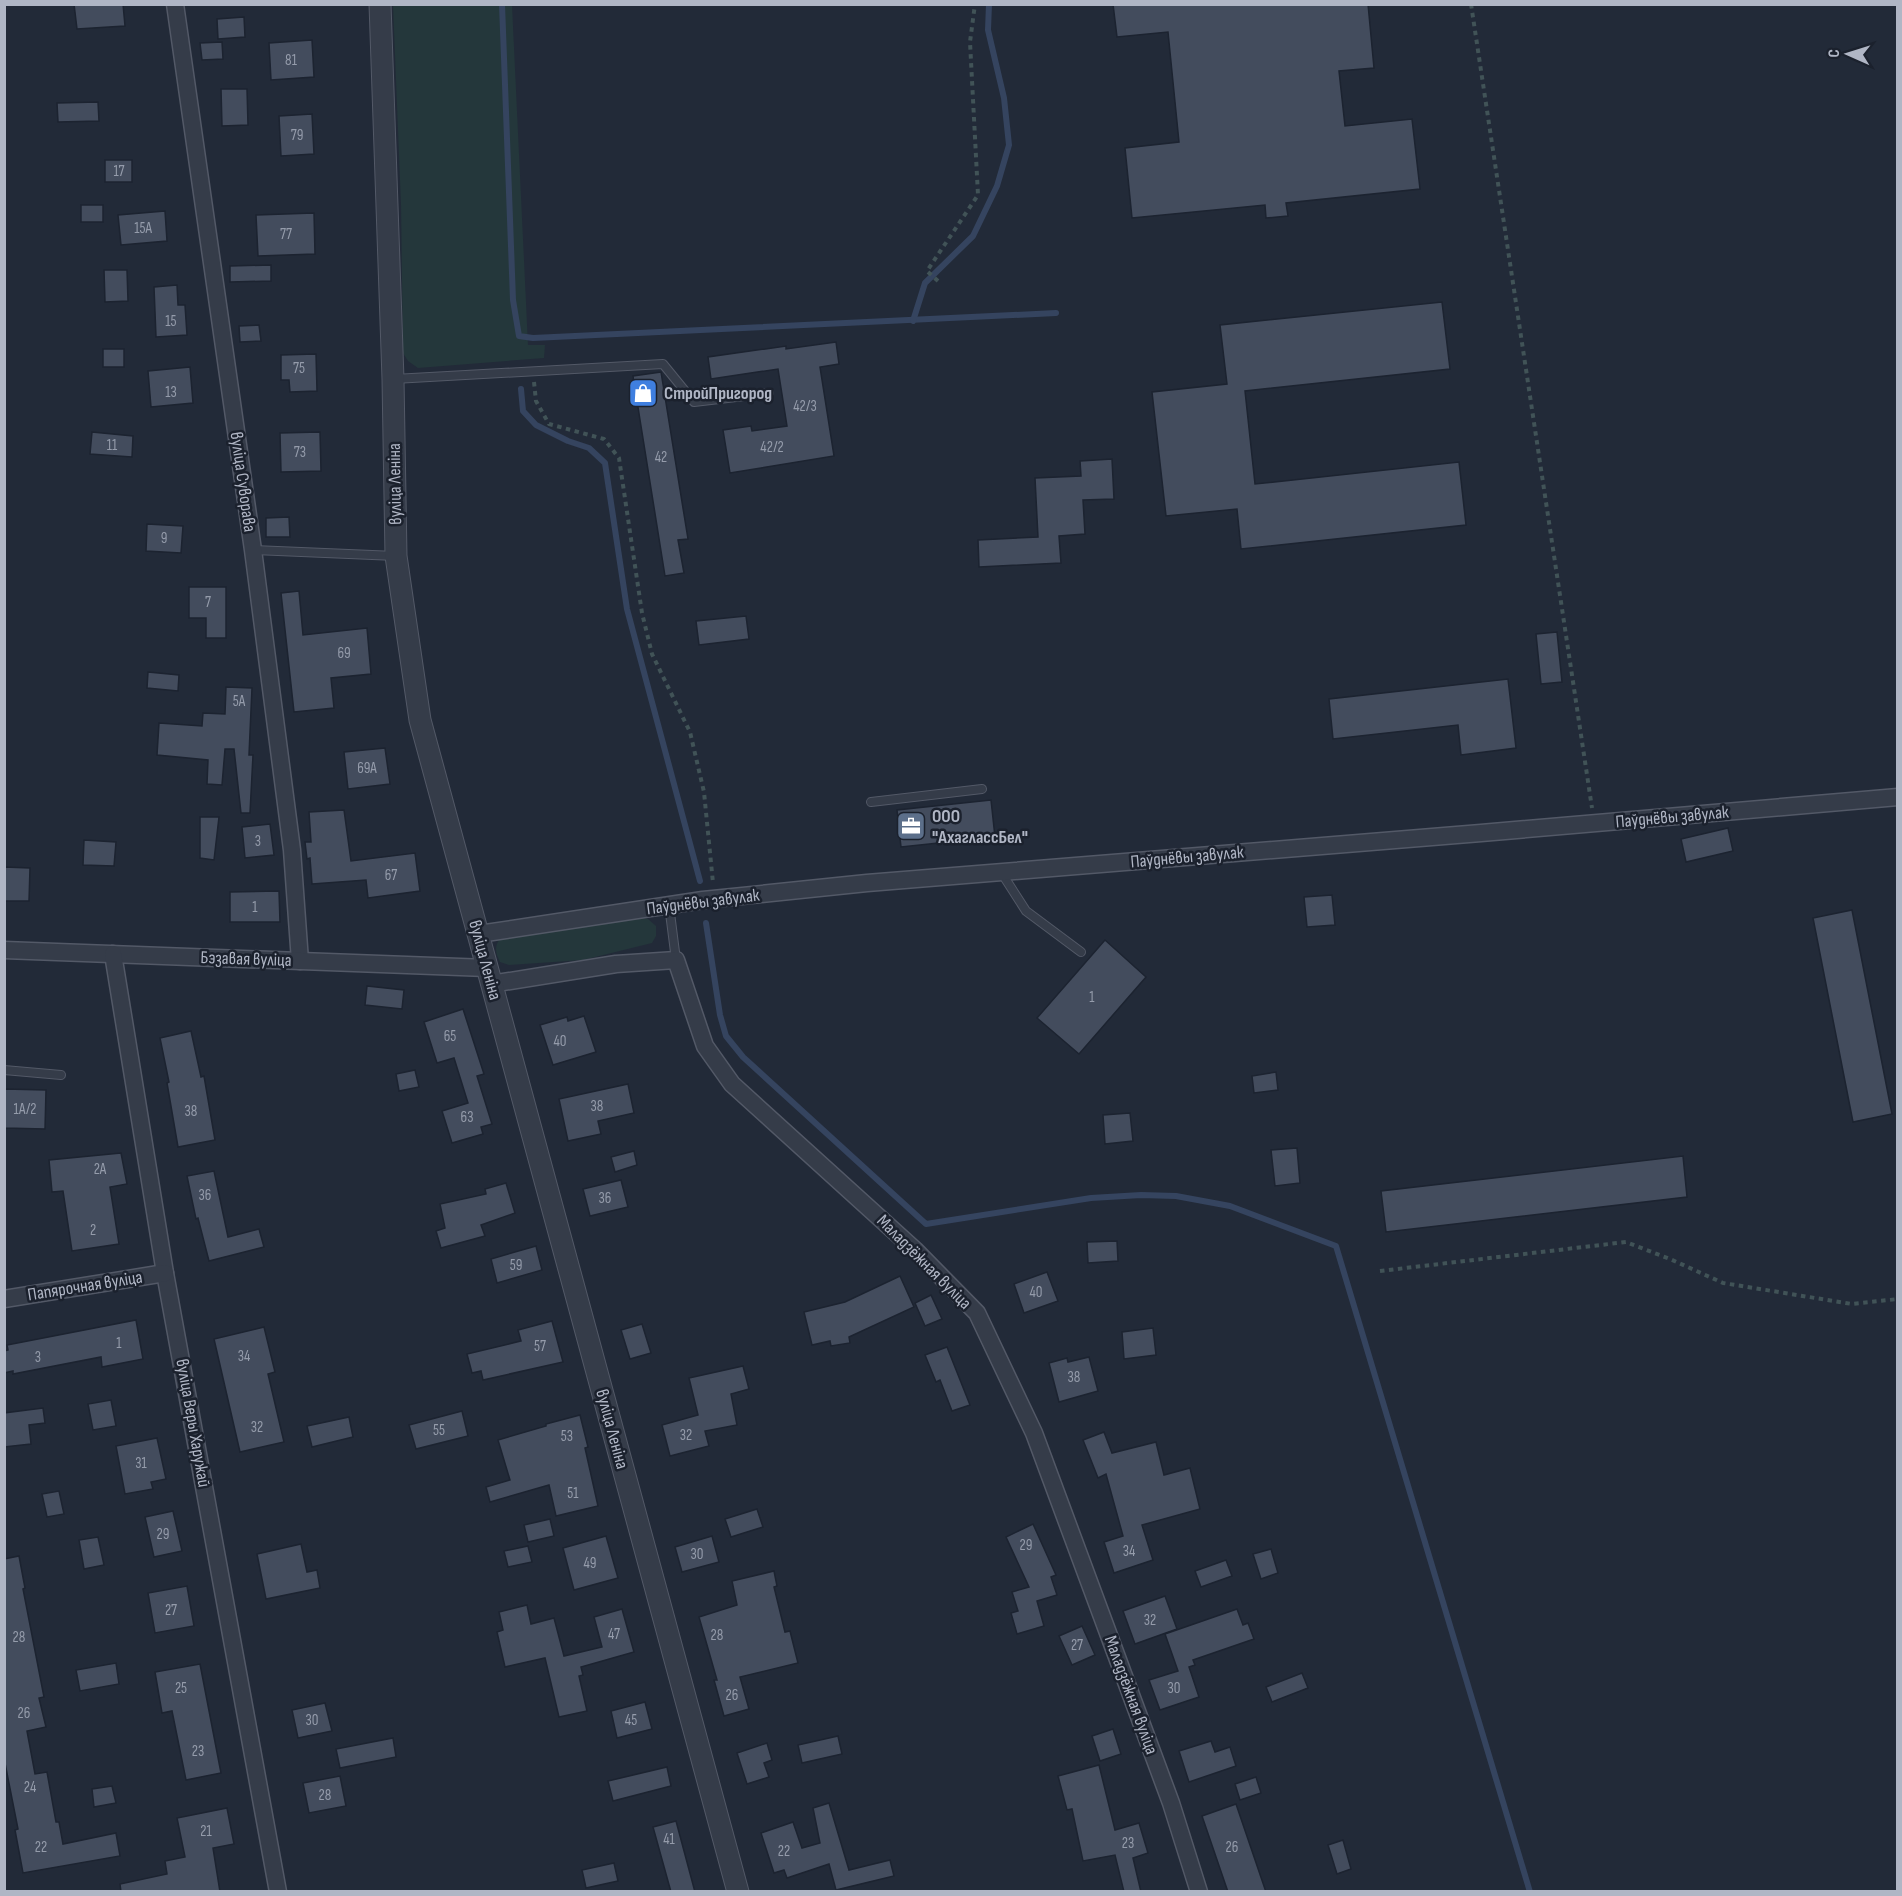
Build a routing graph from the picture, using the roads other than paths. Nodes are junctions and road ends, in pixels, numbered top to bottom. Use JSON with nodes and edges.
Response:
{"nodes":[{"id":1,"x":175,"y":4,"type":"edge"},
{"id":2,"x":380,"y":4,"type":"edge"},
{"id":3,"x":393,"y":379,"type":"junction"},
{"id":4,"x":769,"y":393,"type":"dead end"},
{"id":5,"x":253,"y":550,"type":"junction"},
{"id":6,"x":396,"y":556,"type":"junction"},
{"id":7,"x":982,"y":789,"type":"dead end"},
{"id":8,"x":1898,"y":797,"type":"edge"},
{"id":9,"x":871,"y":802,"type":"dead end"},
{"id":10,"x":1001,"y":872,"type":"junction"},
{"id":11,"x":669,"y":905,"type":"junction"},
{"id":12,"x":479,"y":934,"type":"junction"},
{"id":13,"x":4,"y":950,"type":"edge"},
{"id":14,"x":1082,"y":952,"type":"dead end"},
{"id":15,"x":113,"y":954,"type":"junction"},
{"id":16,"x":676,"y":960,"type":"junction"},
{"id":17,"x":300,"y":961,"type":"junction"},
{"id":18,"x":489,"y":976,"type":"junction"},
{"id":19,"x":4,"y":1070,"type":"edge"},
{"id":20,"x":61,"y":1075,"type":"dead end"},
{"id":21,"x":165,"y":1273,"type":"junction"},
{"id":22,"x":4,"y":1299,"type":"edge"},
{"id":23,"x":278,"y":1892,"type":"edge"},
{"id":24,"x":738,"y":1892,"type":"edge"},
{"id":25,"x":1199,"y":1892,"type":"edge"}],
"edges":[{"from":1,"to":5,"type":"street","name":"вуліца Суворава"},
{"from":2,"to":3,"type":"street","name":"вуліца Леніна"},
{"from":3,"to":4,"type":"lane"},
{"from":3,"to":6,"type":"street","name":"вуліца Леніна"},
{"from":5,"to":6,"type":"lane"},
{"from":5,"to":17,"type":"street","name":"вуліца Суворава"},
{"from":6,"to":12,"type":"street","name":"вуліца Леніна"},
{"from":7,"to":9,"type":"lane"},
{"from":8,"to":10,"type":"street","name":"Паўднёвы завулак"},
{"from":10,"to":11,"type":"street","name":"Паўднёвы завулак"},
{"from":10,"to":14,"type":"lane"},
{"from":11,"to":12,"type":"street","name":"Паўднёвы завулак"},
{"from":11,"to":16,"type":"lane"},
{"from":12,"to":18,"type":"street","name":"вуліца Леніна"},
{"from":13,"to":15,"type":"street","name":"Бэзавая вуліца"},
{"from":15,"to":17,"type":"street","name":"Бэзавая вуліца"},
{"from":15,"to":21,"type":"street","name":"вуліца Веры Харужай"},
{"from":16,"to":18,"type":"street"},
{"from":16,"to":25,"type":"street","name":"Маладзёжная вуліца"},
{"from":17,"to":18,"type":"street","name":"Бэзавая вуліца"},
{"from":18,"to":24,"type":"street","name":"вуліца Леніна"},
{"from":19,"to":20,"type":"lane"},
{"from":21,"to":22,"type":"street","name":"Папярочная вуліца"},
{"from":21,"to":23,"type":"street","name":"вуліца Веры Харужай"}]}
